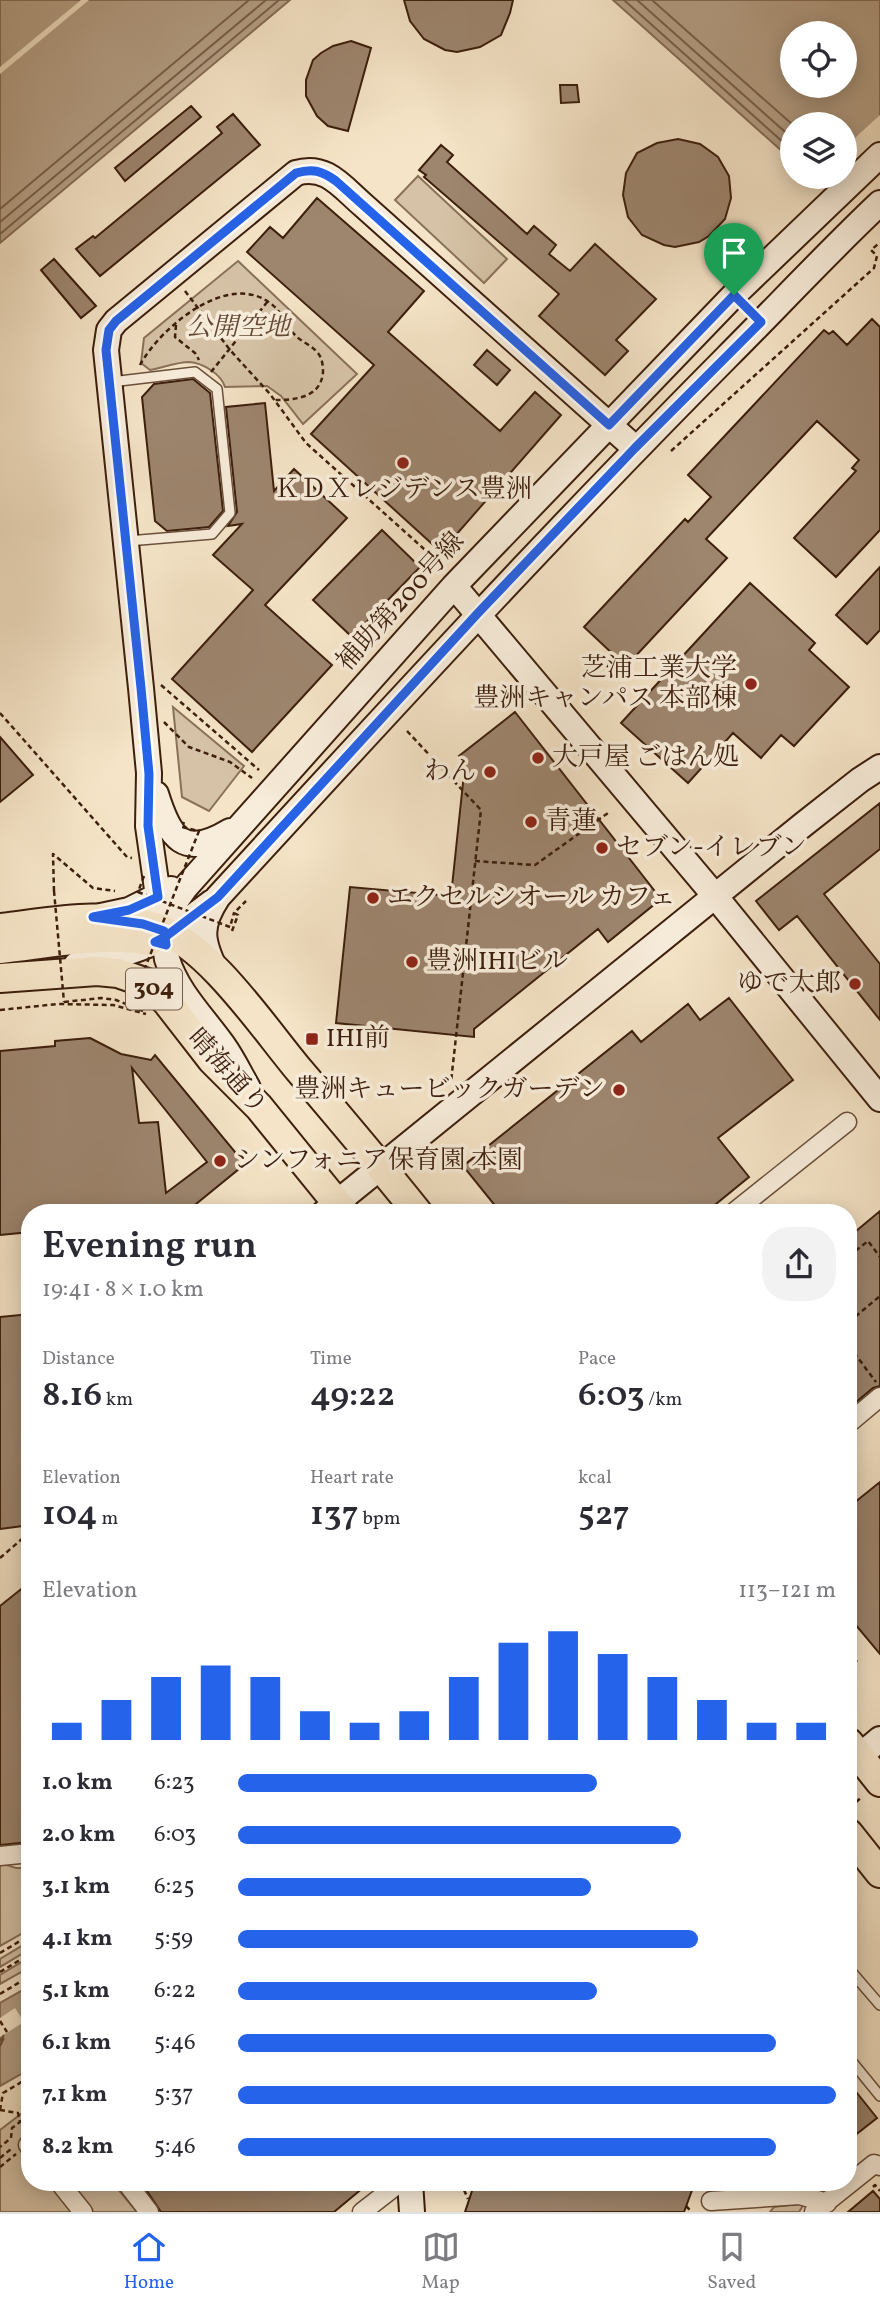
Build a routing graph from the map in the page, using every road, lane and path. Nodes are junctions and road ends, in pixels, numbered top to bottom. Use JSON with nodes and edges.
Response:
{"nodes":[{"id":1,"x":880,"y":155,"type":"edge"},
{"id":2,"x":880,"y":203,"type":"edge"},
{"id":3,"x":880,"y":245,"type":"edge"},
{"id":4,"x":874,"y":268,"type":"junction"},
{"id":5,"x":880,"y":273,"type":"edge"},
{"id":6,"x":184,"y":291,"type":"dead end"},
{"id":7,"x":734,"y":295,"type":"junction"},
{"id":8,"x":268,"y":302,"type":"junction"},
{"id":9,"x":198,"y":308,"type":"junction"},
{"id":10,"x":761,"y":322,"type":"junction"},
{"id":11,"x":176,"y":325,"type":"junction"},
{"id":12,"x":230,"y":350,"type":"junction"},
{"id":13,"x":195,"y":372,"type":"junction"},
{"id":14,"x":205,"y":379,"type":"junction"},
{"id":15,"x":120,"y":381,"type":"junction"},
{"id":16,"x":274,"y":400,"type":"junction"},
{"id":17,"x":609,"y":425,"type":"junction"},
{"id":18,"x":635,"y":448,"type":"junction"},
{"id":19,"x":671,"y":450,"type":"dead end"},
{"id":20,"x":126,"y":542,"type":"junction"},
{"id":21,"x":448,"y":576,"type":"junction"},
{"id":22,"x":478,"y":613,"type":"junction"},
{"id":23,"x":161,"y":685,"type":"dead end"},
{"id":24,"x":0,"y":713,"type":"edge"},
{"id":25,"x":164,"y":722,"type":"dead end"},
{"id":26,"x":407,"y":731,"type":"dead end"},
{"id":27,"x":880,"y":767,"type":"edge"},
{"id":28,"x":259,"y":770,"type":"dead end"},
{"id":29,"x":149,"y":774,"type":"junction"},
{"id":30,"x":252,"y":778,"type":"dead end"},
{"id":31,"x":608,"y":813,"type":"dead end"},
{"id":32,"x":184,"y":822,"type":"dead end"},
{"id":33,"x":241,"y":824,"type":"junction"},
{"id":34,"x":135,"y":859,"type":"dead end"},
{"id":35,"x":475,"y":861,"type":"junction"},
{"id":36,"x":144,"y":876,"type":"dead end"},
{"id":37,"x":124,"y":893,"type":"dead end"},
{"id":38,"x":715,"y":896,"type":"junction"},
{"id":39,"x":246,"y":901,"type":"dead end"},
{"id":40,"x":226,"y":905,"type":"junction"},
{"id":41,"x":163,"y":927,"type":"junction"},
{"id":42,"x":0,"y":928,"type":"edge"},
{"id":43,"x":232,"y":931,"type":"dead end"},
{"id":44,"x":0,"y":949,"type":"edge"},
{"id":45,"x":216,"y":971,"type":"junction"},
{"id":46,"x":12,"y":976,"type":"edge"},
{"id":47,"x":116,"y":1000,"type":"junction"},
{"id":48,"x":113,"y":1005,"type":"junction"},
{"id":49,"x":0,"y":1010,"type":"edge"},
{"id":50,"x":148,"y":1015,"type":"dead end"},
{"id":51,"x":451,"y":1083,"type":"dead end"},
{"id":52,"x":880,"y":1099,"type":"edge"},
{"id":53,"x":259,"y":1107,"type":"junction"},
{"id":54,"x":848,"y":1122,"type":"dead end"},
{"id":55,"x":381,"y":1167,"type":"junction"},
{"id":56,"x":331,"y":1204,"type":"edge"},
{"id":57,"x":340,"y":1204,"type":"edge"},
{"id":58,"x":411,"y":1204,"type":"edge"},
{"id":59,"x":744,"y":1204,"type":"edge"},
{"id":60,"x":857,"y":1249,"type":"edge"},
{"id":61,"x":880,"y":1257,"type":"edge"},
{"id":62,"x":880,"y":1296,"type":"edge"},
{"id":63,"x":857,"y":1315,"type":"edge"},
{"id":64,"x":857,"y":1357,"type":"edge"},
{"id":65,"x":880,"y":1387,"type":"edge"},
{"id":66,"x":880,"y":1397,"type":"edge"},
{"id":67,"x":857,"y":1416,"type":"edge"},
{"id":68,"x":21,"y":1540,"type":"edge"},
{"id":69,"x":0,"y":1558,"type":"edge"},
{"id":70,"x":859,"y":1751,"type":"edge"},
{"id":71,"x":871,"y":1790,"type":"edge"},
{"id":72,"x":857,"y":1801,"type":"edge"},
{"id":73,"x":857,"y":1844,"type":"edge"},
{"id":74,"x":21,"y":1854,"type":"edge"},
{"id":75,"x":0,"y":1856,"type":"edge"},
{"id":76,"x":880,"y":1873,"type":"edge"},
{"id":77,"x":21,"y":1940,"type":"edge"},
{"id":78,"x":0,"y":1953,"type":"edge"},
{"id":79,"x":21,"y":1959,"type":"edge"},
{"id":80,"x":0,"y":1972,"type":"edge"},
{"id":81,"x":857,"y":1979,"type":"edge"},
{"id":82,"x":21,"y":1981,"type":"edge"},
{"id":83,"x":0,"y":1994,"type":"edge"},
{"id":84,"x":880,"y":2006,"type":"edge"},
{"id":85,"x":0,"y":2021,"type":"edge"},
{"id":86,"x":6,"y":2032,"type":"dead end"},
{"id":87,"x":857,"y":2068,"type":"edge"},
{"id":88,"x":21,"y":2082,"type":"edge"},
{"id":89,"x":880,"y":2096,"type":"edge"},
{"id":90,"x":0,"y":2110,"type":"edge"},
{"id":91,"x":0,"y":2147,"type":"edge"},
{"id":92,"x":880,"y":2166,"type":"edge"},
{"id":93,"x":857,"y":2178,"type":"edge"},
{"id":94,"x":66,"y":2191,"type":"edge"},
{"id":95,"x":133,"y":2191,"type":"edge"},
{"id":96,"x":464,"y":2191,"type":"edge"},
{"id":97,"x":841,"y":2191,"type":"edge"},
{"id":98,"x":391,"y":2197,"type":"edge"},
{"id":99,"x":767,"y":2197,"type":"edge"},
{"id":100,"x":468,"y":2199,"type":"dead end"},
{"id":101,"x":686,"y":2206,"type":"dead end"},
{"id":102,"x":821,"y":2207,"type":"edge"},
{"id":103,"x":83,"y":2212,"type":"edge"},
{"id":104,"x":149,"y":2212,"type":"edge"},
{"id":105,"x":362,"y":2212,"type":"edge"},
{"id":106,"x":412,"y":2212,"type":"edge"},
{"id":107,"x":692,"y":2212,"type":"edge"},
{"id":108,"x":727,"y":2212,"type":"edge"}],
"edges":[{"from":1,"to":7,"type":"street","name":"補助第200号線"},
{"from":2,"to":10,"type":"street"},
{"from":3,"to":4,"type":"path"},
{"from":4,"to":5,"type":"path"},
{"from":4,"to":19,"type":"path"},
{"from":6,"to":9,"type":"path"},
{"from":7,"to":10,"type":"street"},
{"from":7,"to":17,"type":"street","name":"補助第200号線"},
{"from":8,"to":9,"type":"path"},
{"from":8,"to":12,"type":"path"},
{"from":8,"to":16,"type":"path"},
{"from":9,"to":11,"type":"path"},
{"from":9,"to":12,"type":"path"},
{"from":10,"to":18,"type":"street"},
{"from":11,"to":13,"type":"path"},
{"from":11,"to":15,"type":"path"},
{"from":12,"to":14,"type":"path"},
{"from":12,"to":16,"type":"path"},
{"from":13,"to":14,"type":"lane"},
{"from":13,"to":15,"type":"lane"},
{"from":14,"to":20,"type":"lane"},
{"from":15,"to":17,"type":"street"},
{"from":15,"to":20,"type":"street"},
{"from":16,"to":21,"type":"path"},
{"from":17,"to":18,"type":"street"},
{"from":17,"to":21,"type":"street","name":"補助第200号線"},
{"from":18,"to":22,"type":"street"},
{"from":20,"to":29,"type":"street"},
{"from":21,"to":22,"type":"street"},
{"from":21,"to":33,"type":"street","name":"補助第200号線"},
{"from":22,"to":38,"type":"street"},
{"from":22,"to":40,"type":"street"},
{"from":23,"to":28,"type":"path"},
{"from":24,"to":34,"type":"path"},
{"from":25,"to":30,"type":"path"},
{"from":26,"to":35,"type":"path"},
{"from":27,"to":38,"type":"street"},
{"from":29,"to":33,"type":"street"},
{"from":29,"to":41,"type":"street"},
{"from":31,"to":35,"type":"path"},
{"from":32,"to":41,"type":"path","bridge":true},
{"from":33,"to":41,"type":"street","name":"補助第200号線"},
{"from":35,"to":51,"type":"path"},
{"from":36,"to":41,"type":"path","bridge":true},
{"from":37,"to":47,"type":"path","bridge":true},
{"from":38,"to":52,"type":"street"},
{"from":38,"to":55,"type":"street"},
{"from":39,"to":40,"type":"path"},
{"from":40,"to":41,"type":"street"},
{"from":40,"to":41,"type":"path","bridge":true},
{"from":40,"to":43,"type":"path"},
{"from":40,"to":45,"type":"street"},
{"from":41,"to":42,"type":"main road","name":"晴海通り","number":"304"},
{"from":41,"to":44,"type":"main road","number":"304"},
{"from":41,"to":45,"type":"main road","name":"晴海通り","number":"304"},
{"from":41,"to":46,"type":"street"},
{"from":41,"to":47,"type":"path","bridge":true},
{"from":41,"to":53,"type":"street"},
{"from":45,"to":55,"type":"main road","name":"晴海通り","number":"304"},
{"from":46,"to":53,"type":"main road","name":"晴海通り","number":"304"},
{"from":47,"to":48,"type":"path"},
{"from":48,"to":49,"type":"path"},
{"from":48,"to":50,"type":"path"},
{"from":53,"to":56,"type":"main road","name":"晴海通り","number":"304"},
{"from":54,"to":59,"type":"street"},
{"from":55,"to":57,"type":"street"},
{"from":55,"to":58,"type":"main road","name":"晴海通り","number":"304"},
{"from":60,"to":61,"type":"path"},
{"from":62,"to":63,"type":"path"},
{"from":64,"to":65,"type":"path"},
{"from":66,"to":67,"type":"street"},
{"from":68,"to":69,"type":"path"},
{"from":70,"to":71,"type":"main road"},
{"from":71,"to":72,"type":"path"},
{"from":73,"to":76,"type":"main road"},
{"from":74,"to":75,"type":"street"},
{"from":77,"to":78,"type":"path"},
{"from":79,"to":80,"type":"path"},
{"from":81,"to":84,"type":"lane"},
{"from":82,"to":83,"type":"path"},
{"from":85,"to":86,"type":"path"},
{"from":87,"to":89,"type":"lane"},
{"from":88,"to":90,"type":"path"},
{"from":90,"to":91,"type":"path"},
{"from":92,"to":93,"type":"street"},
{"from":94,"to":103,"type":"street"},
{"from":95,"to":104,"type":"street"},
{"from":96,"to":100,"type":"path"},
{"from":97,"to":102,"type":"street"},
{"from":98,"to":105,"type":"street"},
{"from":98,"to":106,"type":"street"},
{"from":99,"to":102,"type":"street"},
{"from":99,"to":108,"type":"street"},
{"from":101,"to":107,"type":"path"}]}
